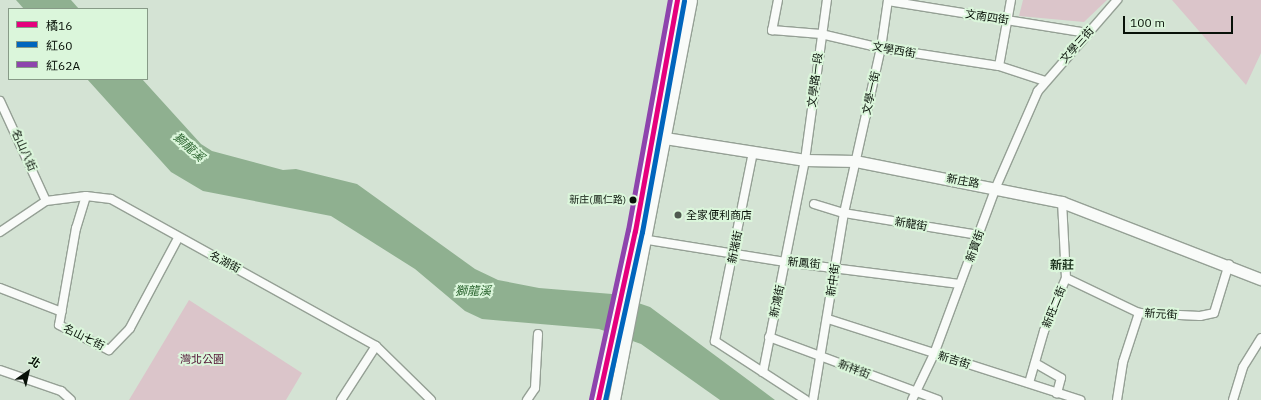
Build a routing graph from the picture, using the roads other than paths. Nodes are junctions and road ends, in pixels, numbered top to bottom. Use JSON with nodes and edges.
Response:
{"nodes":[{"id":1,"x":677,"y":0,"type":"edge"},
{"id":2,"x":691,"y":0,"type":"edge"},
{"id":3,"x":778,"y":0,"type":"edge"},
{"id":4,"x":827,"y":0,"type":"edge"},
{"id":5,"x":1012,"y":0,"type":"edge"},
{"id":6,"x":1117,"y":0,"type":"edge"},
{"id":7,"x":888,"y":1,"type":"edge"},
{"id":8,"x":1008,"y":21,"type":"junction"},
{"id":9,"x":1087,"y":33,"type":"junction"},
{"id":10,"x":821,"y":34,"type":"junction"},
{"id":11,"x":881,"y":48,"type":"junction"},
{"id":12,"x":1000,"y":66,"type":"junction"},
{"id":13,"x":1045,"y":81,"type":"junction"},
{"id":14,"x":1038,"y":91,"type":"joint"},
{"id":15,"x":0,"y":100,"type":"edge"},
{"id":16,"x":652,"y":136,"type":"junction"},
{"id":17,"x":667,"y":138,"type":"junction"},
{"id":18,"x":753,"y":152,"type":"junction"},
{"id":19,"x":805,"y":160,"type":"junction"},
{"id":20,"x":855,"y":161,"type":"junction"},
{"id":21,"x":996,"y":187,"type":"junction"},
{"id":22,"x":86,"y":196,"type":"junction"},
{"id":23,"x":46,"y":201,"type":"junction"},
{"id":24,"x":1062,"y":202,"type":"junction"},
{"id":25,"x":814,"y":204,"type":"dead end"},
{"id":26,"x":844,"y":213,"type":"junction"},
{"id":27,"x":0,"y":232,"type":"edge"},
{"id":28,"x":979,"y":235,"type":"junction"},
{"id":29,"x":178,"y":238,"type":"junction"},
{"id":30,"x":648,"y":240,"type":"junction"},
{"id":31,"x":734,"y":254,"type":"junction"},
{"id":32,"x":785,"y":262,"type":"junction"},
{"id":33,"x":1229,"y":264,"type":"junction"},
{"id":34,"x":835,"y":266,"type":"junction"},
{"id":35,"x":1066,"y":278,"type":"junction"},
{"id":36,"x":1261,"y":279,"type":"edge"},
{"id":37,"x":960,"y":284,"type":"junction"},
{"id":38,"x":0,"y":288,"type":"edge"},
{"id":39,"x":62,"y":312,"type":"junction"},
{"id":40,"x":1138,"y":313,"type":"junction"},
{"id":41,"x":828,"y":319,"type":"junction"},
{"id":42,"x":538,"y":334,"type":"dead end"},
{"id":43,"x":769,"y":337,"type":"junction"},
{"id":44,"x":1261,"y":338,"type":"edge"},
{"id":45,"x":376,"y":346,"type":"junction"},
{"id":46,"x":934,"y":354,"type":"junction"},
{"id":47,"x":821,"y":356,"type":"junction"},
{"id":48,"x":1035,"y":363,"type":"junction"},
{"id":49,"x":0,"y":370,"type":"edge"},
{"id":50,"x":763,"y":372,"type":"junction"},
{"id":51,"x":1029,"y":383,"type":"junction"},
{"id":52,"x":1057,"y":393,"type":"junction"},
{"id":53,"x":913,"y":396,"type":"edge"},
{"id":54,"x":71,"y":400,"type":"edge"},
{"id":55,"x":341,"y":400,"type":"edge"},
{"id":56,"x":431,"y":400,"type":"edge"},
{"id":57,"x":527,"y":400,"type":"edge"},
{"id":58,"x":598,"y":400,"type":"edge"},
{"id":59,"x":614,"y":400,"type":"edge"},
{"id":60,"x":806,"y":400,"type":"edge"},
{"id":61,"x":813,"y":400,"type":"edge"},
{"id":62,"x":938,"y":400,"type":"edge"},
{"id":63,"x":1080,"y":400,"type":"edge"},
{"id":64,"x":1117,"y":400,"type":"edge"},
{"id":65,"x":1233,"y":400,"type":"edge"}],
"edges":[{"from":1,"to":16,"type":"main road"},
{"from":2,"to":17,"type":"main road"},
{"from":3,"to":10,"type":"street","name":"文學西街"},
{"from":4,"to":10,"type":"street","name":"文學路一段"},
{"from":5,"to":8,"type":"street"},
{"from":6,"to":9,"type":"street","name":"文學三街"},
{"from":7,"to":8,"type":"street","name":"文南四街"},
{"from":7,"to":11,"type":"street","name":"文學一街"},
{"from":8,"to":9,"type":"street","name":"文南四街"},
{"from":8,"to":12,"type":"street"},
{"from":9,"to":13,"type":"street","name":"文學三街"},
{"from":10,"to":11,"type":"street","name":"文學西街"},
{"from":10,"to":19,"type":"street","name":"文學路一段"},
{"from":11,"to":12,"type":"street","name":"文學西街"},
{"from":11,"to":20,"type":"street","name":"文學一街"},
{"from":12,"to":13,"type":"street","name":"文學西街"},
{"from":13,"to":14,"type":"street","name":"文學三街"},
{"from":14,"to":21,"type":"street","name":"新寶街"},
{"from":15,"to":23,"type":"street","name":"名山八街"},
{"from":16,"to":17,"type":"main road","name":"新庄路"},
{"from":16,"to":58,"type":"main road"},
{"from":17,"to":18,"type":"main road","name":"新庄路"},
{"from":17,"to":30,"type":"main road"},
{"from":18,"to":19,"type":"main road","name":"新庄路"},
{"from":18,"to":31,"type":"street","name":"新瑞街"},
{"from":19,"to":20,"type":"main road","name":"新庄路"},
{"from":19,"to":32,"type":"street","name":"新鴻街"},
{"from":20,"to":21,"type":"main road","name":"新庄路"},
{"from":20,"to":26,"type":"street","name":"新中街"},
{"from":21,"to":24,"type":"main road","name":"新庄路"},
{"from":21,"to":28,"type":"street","name":"新寶街"},
{"from":22,"to":23,"type":"street","name":"名湖街"},
{"from":22,"to":29,"type":"street","name":"名湖街"},
{"from":22,"to":39,"type":"street","name":"名山七街"},
{"from":23,"to":27,"type":"street","name":"名湖街"},
{"from":24,"to":33,"type":"main road","name":"新庄路"},
{"from":24,"to":35,"type":"street","name":"新旺二街"},
{"from":25,"to":26,"type":"street","name":"新龍街"},
{"from":26,"to":28,"type":"street","name":"新龍街"},
{"from":26,"to":34,"type":"street","name":"新中街"},
{"from":28,"to":37,"type":"street","name":"新寶街"},
{"from":29,"to":39,"type":"street","name":"名山七街"},
{"from":29,"to":45,"type":"street","name":"名湖街"},
{"from":30,"to":31,"type":"street","name":"新鳳街"},
{"from":30,"to":59,"type":"main road"},
{"from":31,"to":32,"type":"street","name":"新鳳街"},
{"from":31,"to":50,"type":"street","name":"新瑞街"},
{"from":32,"to":34,"type":"street","name":"新鳳街"},
{"from":32,"to":43,"type":"street","name":"新鴻街"},
{"from":33,"to":36,"type":"main road","name":"新庄路"},
{"from":33,"to":40,"type":"street","name":"新元街"},
{"from":34,"to":37,"type":"street","name":"新鳳街"},
{"from":34,"to":41,"type":"street","name":"新中街"},
{"from":35,"to":40,"type":"street","name":"新元街"},
{"from":35,"to":48,"type":"street","name":"新旺二街"},
{"from":37,"to":46,"type":"street","name":"新寶街"},
{"from":38,"to":39,"type":"street"},
{"from":40,"to":64,"type":"street"},
{"from":41,"to":46,"type":"street","name":"新吉街"},
{"from":41,"to":47,"type":"street","name":"新中街"},
{"from":42,"to":57,"type":"street"},
{"from":43,"to":47,"type":"street","name":"新祥街"},
{"from":43,"to":50,"type":"street","name":"新鴻街"},
{"from":44,"to":65,"type":"street"},
{"from":45,"to":55,"type":"street"},
{"from":45,"to":56,"type":"street","name":"名湖街"},
{"from":46,"to":51,"type":"street","name":"新吉街"},
{"from":46,"to":53,"type":"street","name":"新寶街"},
{"from":47,"to":53,"type":"street","name":"新祥街"},
{"from":47,"to":61,"type":"street","name":"新中街"},
{"from":48,"to":51,"type":"street","name":"新旺二街"},
{"from":48,"to":52,"type":"street"},
{"from":49,"to":54,"type":"street"},
{"from":50,"to":60,"type":"street"},
{"from":51,"to":52,"type":"street","name":"新吉街"},
{"from":52,"to":63,"type":"street","name":"新吉街"},
{"from":53,"to":62,"type":"street","name":"新祥街"}]}
